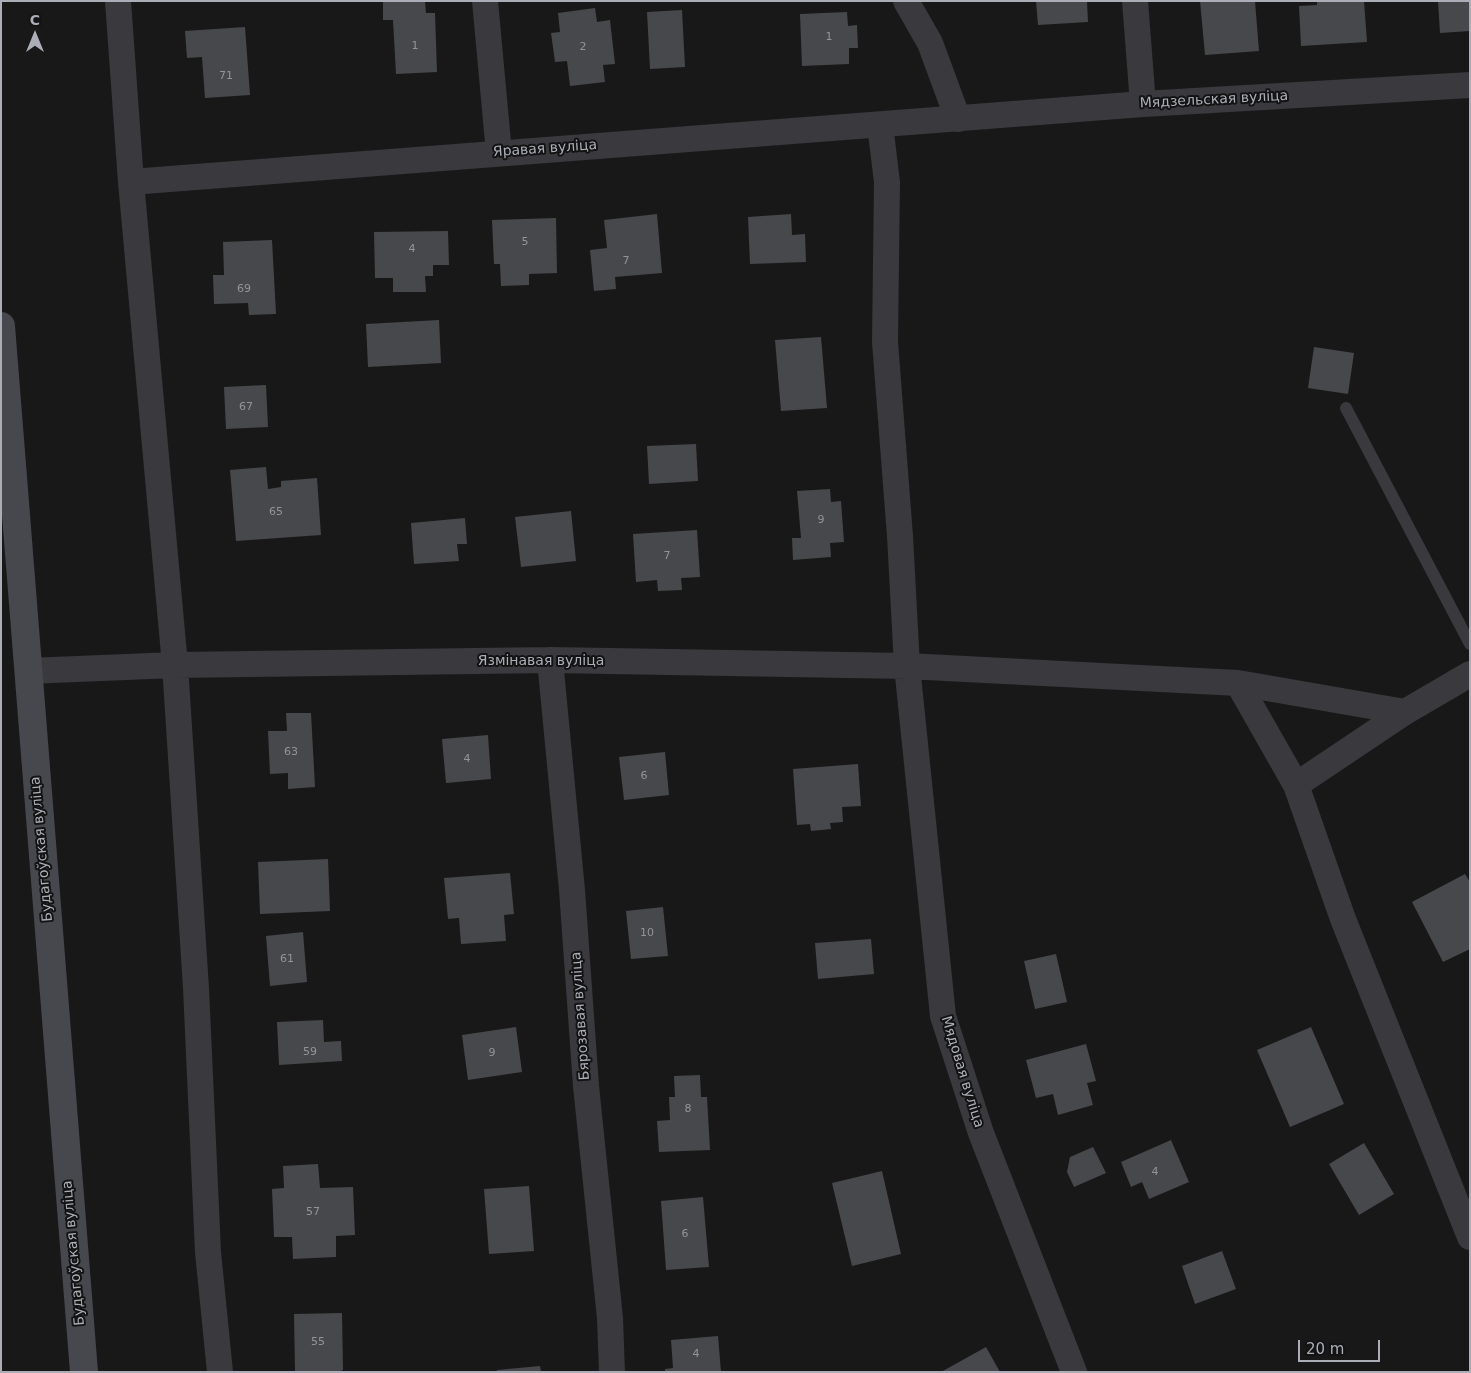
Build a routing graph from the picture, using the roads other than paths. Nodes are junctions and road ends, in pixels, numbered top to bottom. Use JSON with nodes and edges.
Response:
{"nodes":[{"id":1,"x":118,"y":1,"type":"edge"},
{"id":2,"x":485,"y":1,"type":"edge"},
{"id":3,"x":906,"y":1,"type":"edge"},
{"id":4,"x":1135,"y":1,"type":"edge"},
{"id":5,"x":1470,"y":85,"type":"edge"},
{"id":6,"x":1143,"y":104,"type":"junction"},
{"id":7,"x":958,"y":119,"type":"junction"},
{"id":8,"x":880,"y":125,"type":"junction"},
{"id":9,"x":499,"y":153,"type":"junction"},
{"id":10,"x":131,"y":182,"type":"junction"},
{"id":11,"x":1,"y":326,"type":"edge"},
{"id":12,"x":1346,"y":408,"type":"dead end"},
{"id":13,"x":1470,"y":644,"type":"edge"},
{"id":14,"x":550,"y":660,"type":"junction"},
{"id":15,"x":175,"y":665,"type":"junction"},
{"id":16,"x":907,"y":666,"type":"junction"},
{"id":17,"x":28,"y":671,"type":"junction"},
{"id":18,"x":1470,"y":674,"type":"edge"},
{"id":19,"x":1238,"y":683,"type":"junction"},
{"id":20,"x":1405,"y":712,"type":"junction"},
{"id":21,"x":1296,"y":785,"type":"junction"},
{"id":22,"x":1463,"y":1202,"type":"edge"},
{"id":23,"x":1470,"y":1237,"type":"edge"},
{"id":24,"x":84,"y":1372,"type":"edge"},
{"id":25,"x":220,"y":1372,"type":"edge"},
{"id":26,"x":612,"y":1372,"type":"edge"},
{"id":27,"x":1074,"y":1372,"type":"edge"}],
"edges":[{"from":1,"to":10,"type":"street"},
{"from":2,"to":9,"type":"street"},
{"from":3,"to":7,"type":"street"},
{"from":4,"to":6,"type":"street"},
{"from":5,"to":6,"type":"street","name":"Мядзельская вуліца"},
{"from":6,"to":7,"type":"street","name":"Мядзельская вуліца"},
{"from":7,"to":8,"type":"street","name":"Яравая вуліца"},
{"from":8,"to":9,"type":"street","name":"Яравая вуліца"},
{"from":8,"to":16,"type":"street","name":"Мядовая вуліца"},
{"from":9,"to":10,"type":"street","name":"Яравая вуліца"},
{"from":10,"to":15,"type":"street"},
{"from":11,"to":17,"type":"street","name":"Будагоўская вуліца"},
{"from":12,"to":13,"type":"lane"},
{"from":14,"to":15,"type":"street","name":"Язмінавая вуліца"},
{"from":14,"to":16,"type":"street","name":"Язмінавая вуліца"},
{"from":14,"to":26,"type":"street","name":"Бярозавая вуліца"},
{"from":15,"to":17,"type":"street","name":"Язмінавая вуліца"},
{"from":15,"to":25,"type":"street"},
{"from":16,"to":19,"type":"street","name":"Язмінавая вуліца"},
{"from":16,"to":27,"type":"street","name":"Мядовая вуліца"},
{"from":17,"to":24,"type":"street","name":"Будагоўская вуліца"},
{"from":18,"to":20,"type":"street"},
{"from":19,"to":20,"type":"street","name":"Язмінавая вуліца"},
{"from":19,"to":21,"type":"street"},
{"from":20,"to":21,"type":"street"},
{"from":21,"to":22,"type":"street"},
{"from":22,"to":23,"type":"street"}]}
